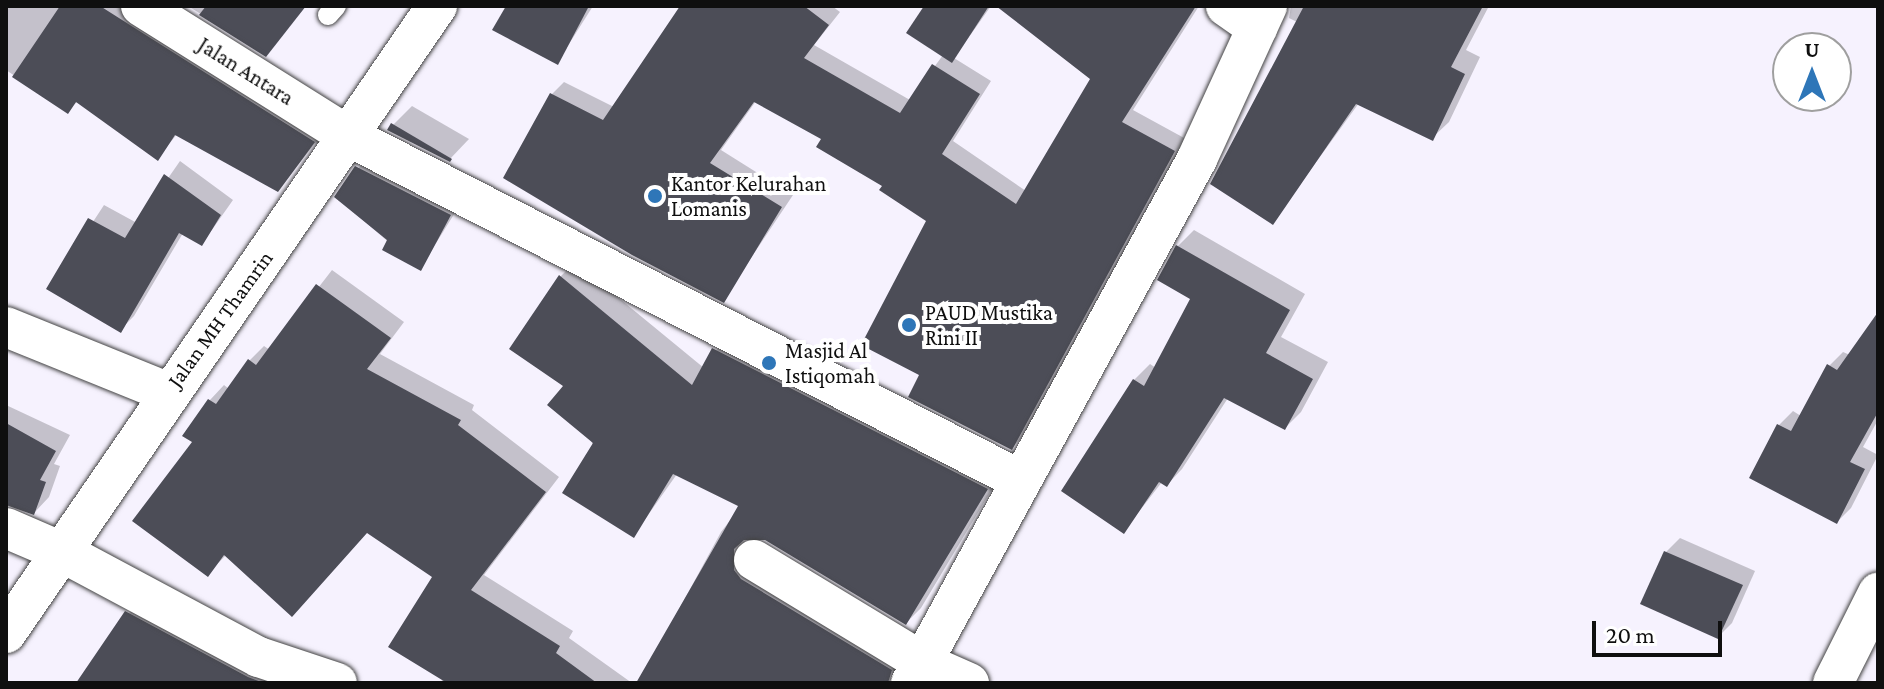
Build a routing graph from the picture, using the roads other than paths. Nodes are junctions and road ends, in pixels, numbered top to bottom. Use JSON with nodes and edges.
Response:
{"nodes":[{"id":1,"x":141,"y":6,"type":"edge"},
{"id":2,"x":437,"y":6,"type":"edge"},
{"id":3,"x":1250,"y":13,"type":"edge"},
{"id":4,"x":350,"y":137,"type":"junction"},
{"id":5,"x":6,"y":327,"type":"edge"},
{"id":6,"x":167,"y":392,"type":"junction"},
{"id":7,"x":1018,"y":479,"type":"junction"},
{"id":8,"x":6,"y":528,"type":"edge"},
{"id":9,"x":62,"y":552,"type":"junction"},
{"id":10,"x":754,"y":560,"type":"dead end"},
{"id":11,"x":1878,"y":593,"type":"edge"},
{"id":12,"x":6,"y":633,"type":"edge"},
{"id":13,"x":919,"y":673,"type":"edge"},
{"id":14,"x":337,"y":683,"type":"edge"},
{"id":15,"x":969,"y":683,"type":"edge"},
{"id":16,"x":1833,"y":683,"type":"edge"}],
"edges":[{"from":1,"to":4,"type":"street","name":"Jalan Antara"},
{"from":2,"to":4,"type":"street","name":"Jalan MH Thamrin"},
{"from":3,"to":7,"type":"street"},
{"from":4,"to":6,"type":"street","name":"Jalan MH Thamrin"},
{"from":4,"to":7,"type":"street","name":"Jalan Antara"},
{"from":5,"to":6,"type":"street"},
{"from":6,"to":9,"type":"street","name":"Jalan MH Thamrin"},
{"from":7,"to":13,"type":"street"},
{"from":8,"to":9,"type":"street"},
{"from":9,"to":12,"type":"street","name":"Jalan MH Thamrin"},
{"from":9,"to":14,"type":"street"},
{"from":10,"to":13,"type":"street"},
{"from":11,"to":16,"type":"street"},
{"from":13,"to":15,"type":"street"}]}
